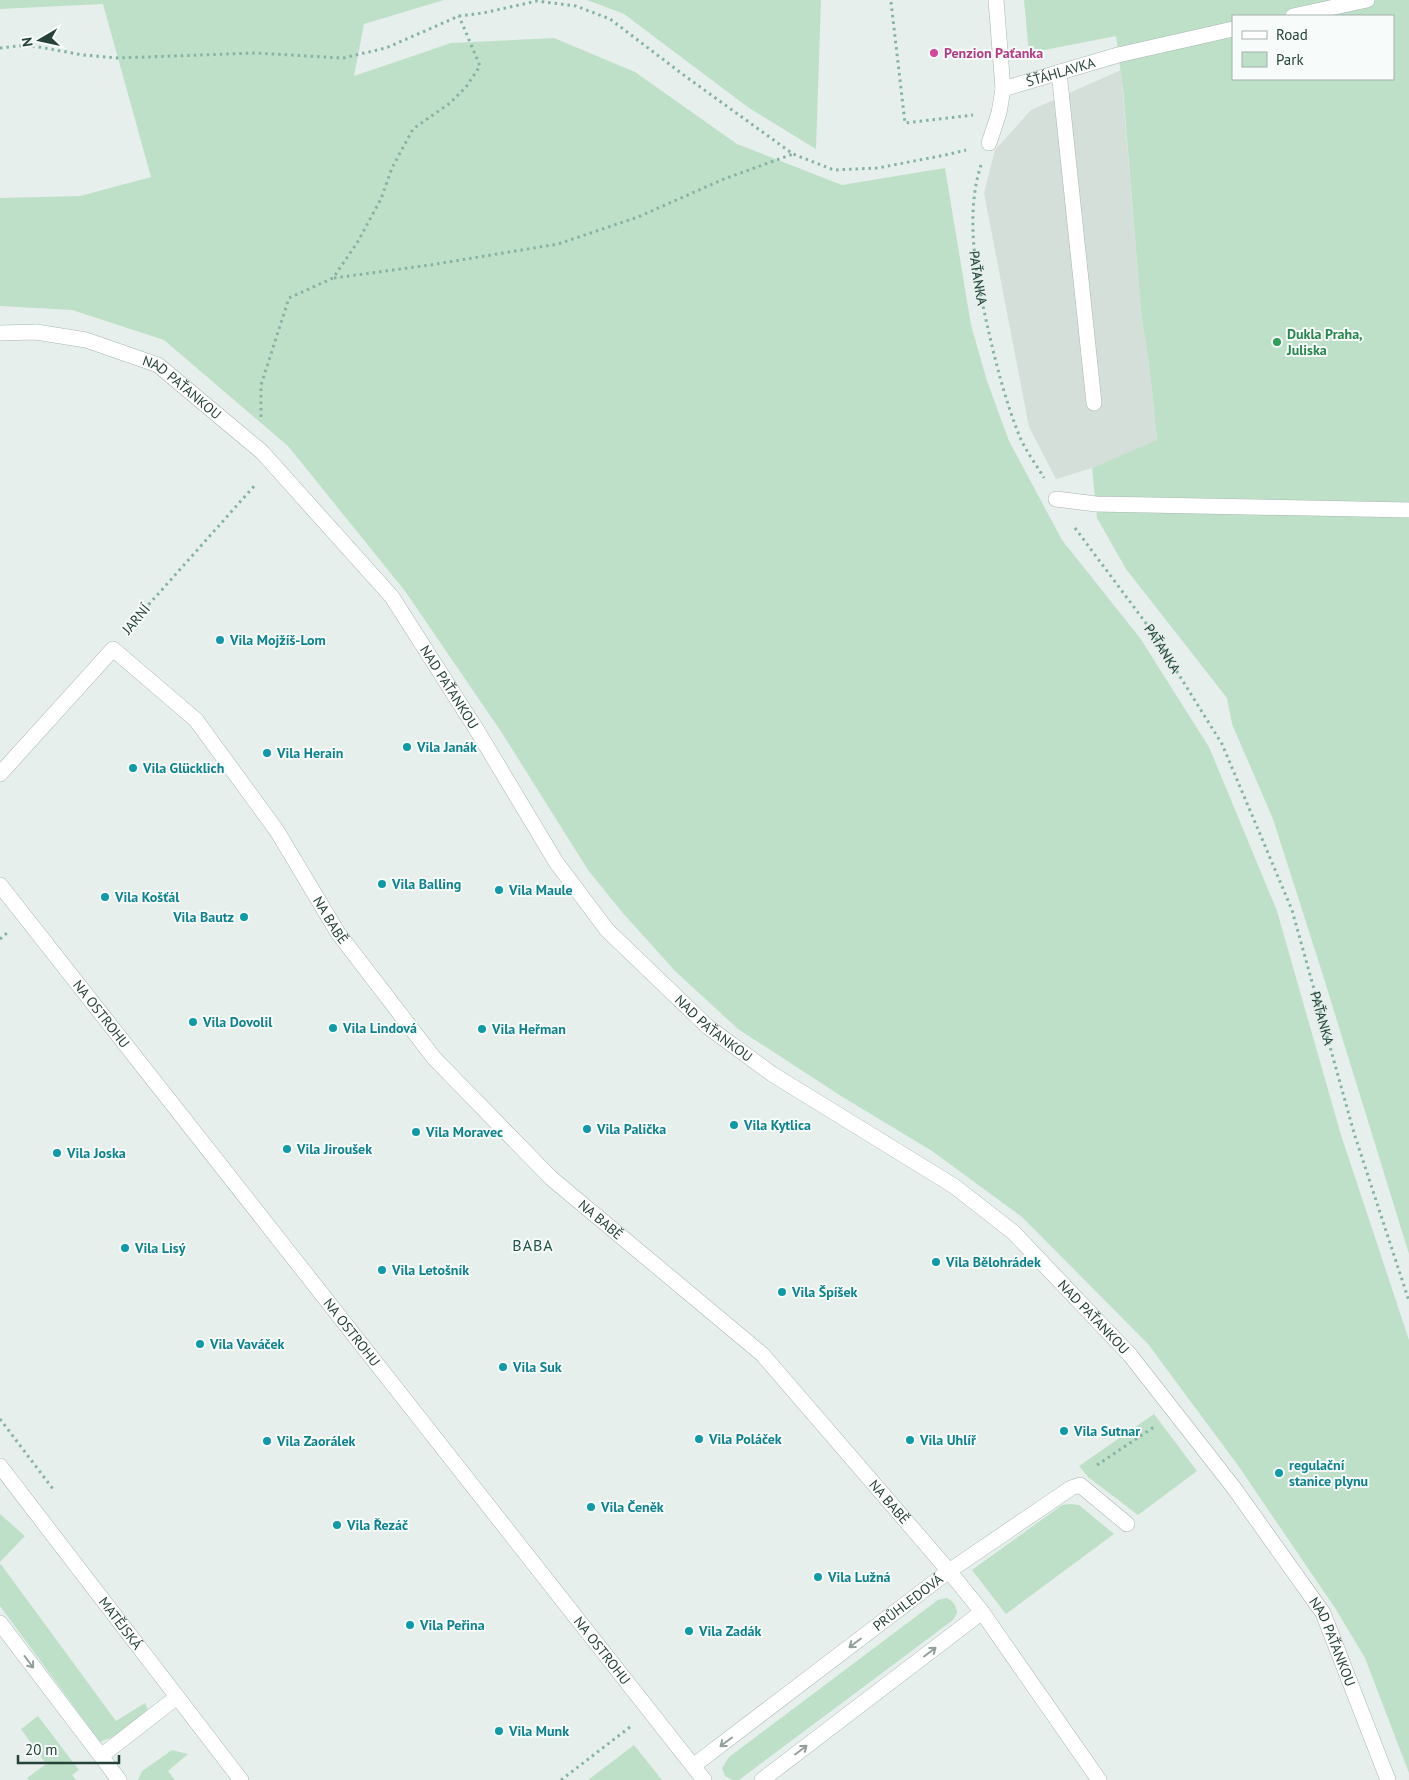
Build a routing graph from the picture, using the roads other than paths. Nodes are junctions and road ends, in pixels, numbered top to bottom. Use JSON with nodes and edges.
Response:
{"nodes":[{"id":1,"x":996,"y":0,"type":"edge"},
{"id":2,"x":1367,"y":0,"type":"edge"},
{"id":3,"x":1298,"y":15,"type":"edge"},
{"id":4,"x":1232,"y":30,"type":"edge"},
{"id":5,"x":1060,"y":72,"type":"junction"},
{"id":6,"x":1003,"y":89,"type":"junction"},
{"id":7,"x":989,"y":143,"type":"road end"},
{"id":8,"x":0,"y":333,"type":"edge"},
{"id":9,"x":1094,"y":403,"type":"dead end"},
{"id":10,"x":1056,"y":499,"type":"road end"},
{"id":11,"x":1409,"y":510,"type":"edge"},
{"id":12,"x":0,"y":774,"type":"edge"},
{"id":13,"x":3,"y":894,"type":"edge"},
{"id":14,"x":1,"y":1468,"type":"edge"},
{"id":15,"x":1127,"y":1524,"type":"dead end"},
{"id":16,"x":949,"y":1571,"type":"junction"},
{"id":17,"x":982,"y":1612,"type":"junction"},
{"id":18,"x":0,"y":1623,"type":"edge"},
{"id":19,"x":178,"y":1697,"type":"junction"},
{"id":20,"x":101,"y":1756,"type":"junction"},
{"id":21,"x":693,"y":1766,"type":"junction"},
{"id":22,"x":119,"y":1780,"type":"edge"},
{"id":23,"x":241,"y":1780,"type":"edge"},
{"id":24,"x":704,"y":1780,"type":"edge"},
{"id":25,"x":762,"y":1780,"type":"edge"},
{"id":26,"x":1099,"y":1780,"type":"edge"},
{"id":27,"x":1388,"y":1780,"type":"edge"}],
"edges":[{"from":1,"to":6,"type":"street"},
{"from":2,"to":3,"type":"street"},
{"from":4,"to":5,"type":"street","name":"ŠŤÁHLAVKA"},
{"from":5,"to":6,"type":"street","name":"ŠŤÁHLAVKA"},
{"from":5,"to":9,"type":"street"},
{"from":6,"to":7,"type":"street"},
{"from":8,"to":27,"type":"street","name":"NAD PAŤANKOU"},
{"from":10,"to":11,"type":"street"},
{"from":12,"to":16,"type":"street","name":"NA BABĚ"},
{"from":13,"to":21,"type":"street","name":"NA OSTROHU"},
{"from":14,"to":19,"type":"street","name":"MATĚJSKÁ"},
{"from":15,"to":16,"type":"street","name":"PRŮHLEDOVÁ"},
{"from":16,"to":17,"type":"street","name":"NA BABĚ"},
{"from":16,"to":21,"type":"street","name":"PRŮHLEDOVÁ","one_way":true},
{"from":25,"to":17,"type":"street","one_way":true},
{"from":17,"to":26,"type":"street","name":"NA BABĚ"},
{"from":18,"to":20,"type":"street","one_way":true},
{"from":19,"to":20,"type":"street"},
{"from":19,"to":23,"type":"street","name":"MATĚJSKÁ"},
{"from":20,"to":22,"type":"street"},
{"from":21,"to":24,"type":"street","name":"NA OSTROHU"}]}
